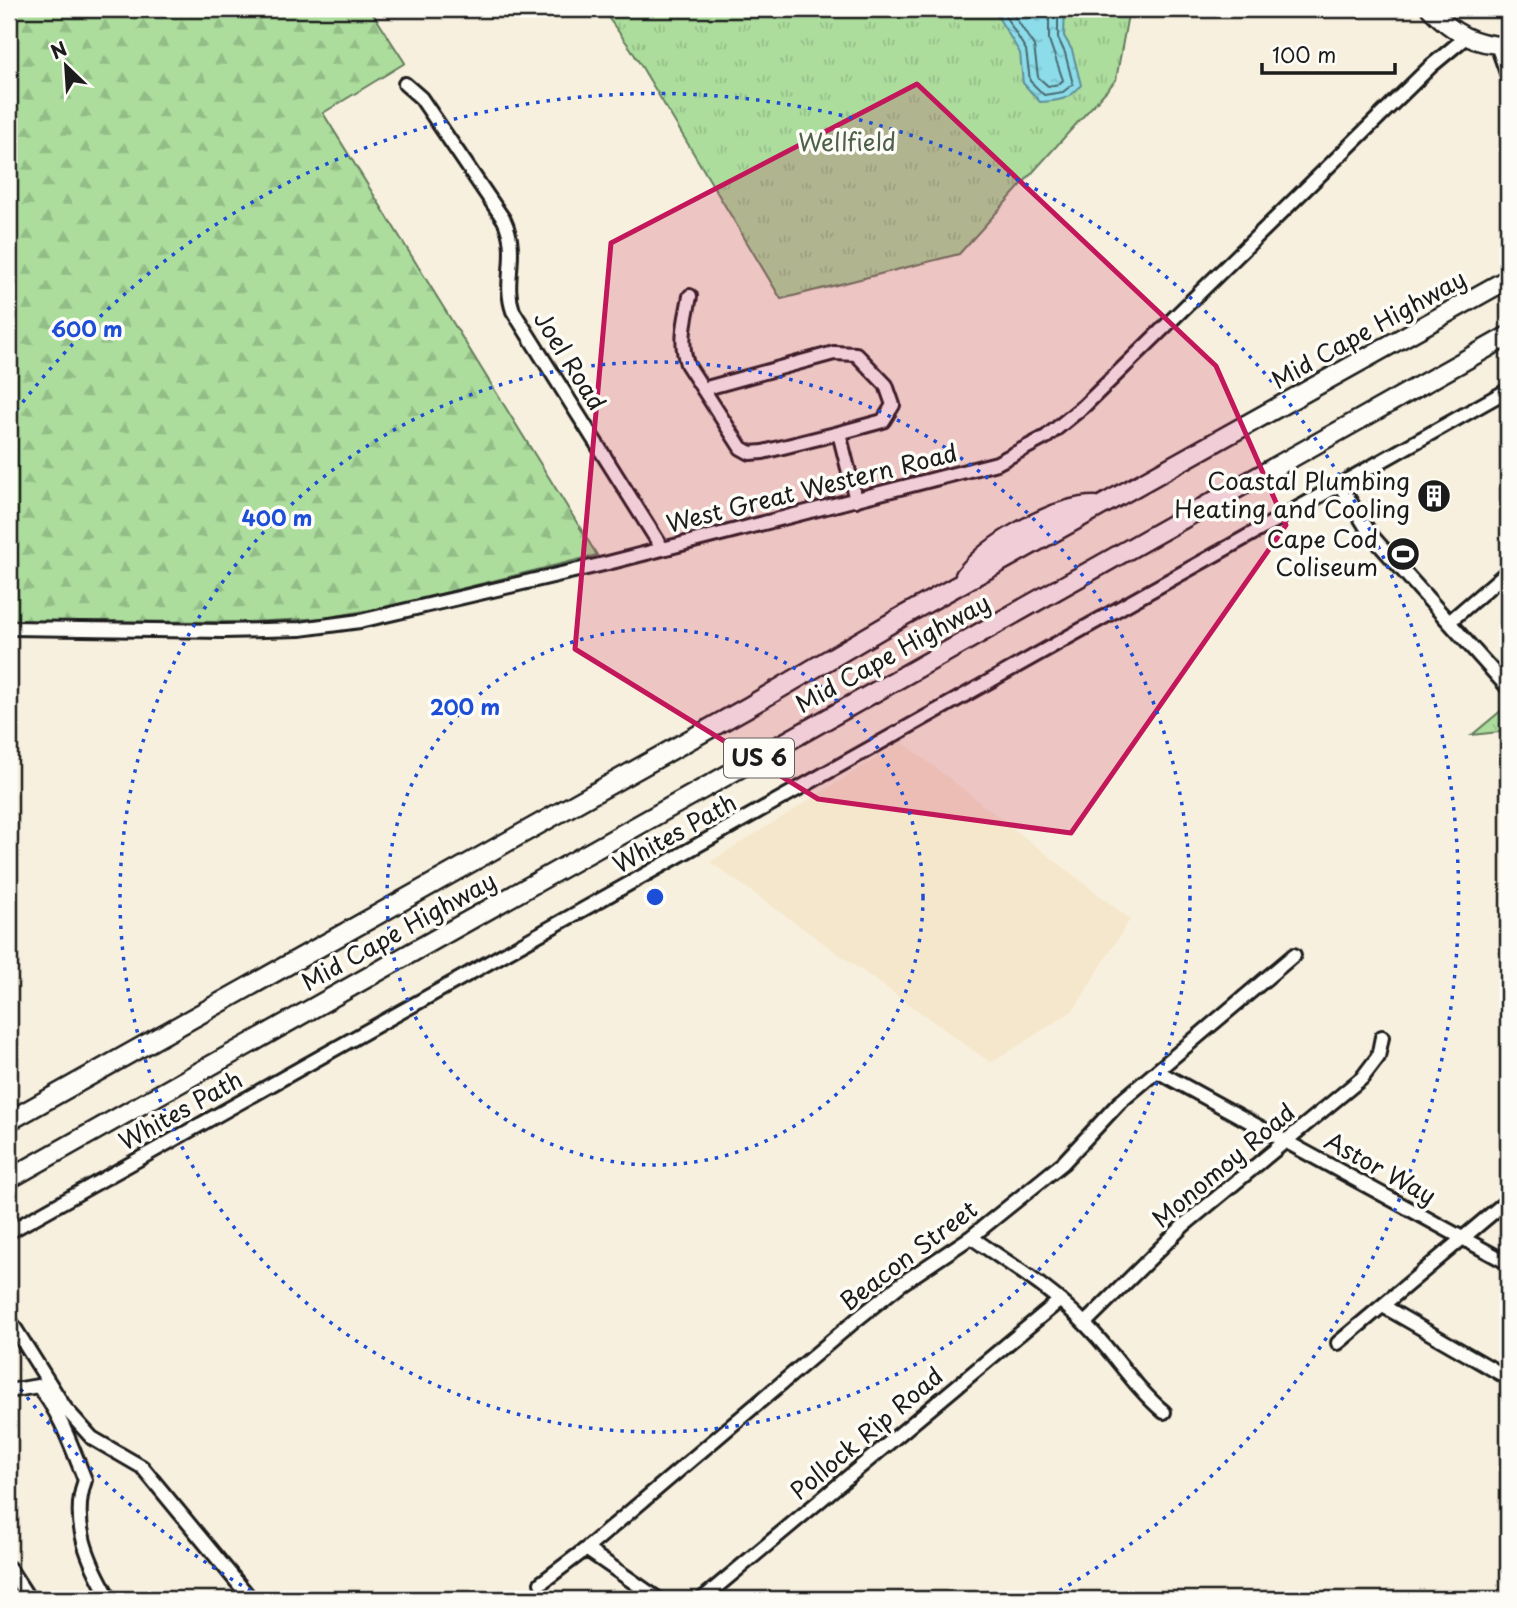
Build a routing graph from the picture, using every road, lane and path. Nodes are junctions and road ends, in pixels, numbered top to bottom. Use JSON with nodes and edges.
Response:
{"nodes":[{"id":1,"x":1430,"y":9,"type":"edge"},
{"id":2,"x":1465,"y":37,"type":"junction"},
{"id":3,"x":1503,"y":45,"type":"edge"},
{"id":4,"x":1508,"y":76,"type":"edge"},
{"id":5,"x":405,"y":84,"type":"dead end"},
{"id":6,"x":1508,"y":279,"type":"edge"},
{"id":7,"x":690,"y":296,"type":"dead end"},
{"id":8,"x":1508,"y":336,"type":"edge"},
{"id":9,"x":703,"y":389,"type":"junction"},
{"id":10,"x":1508,"y":390,"type":"edge"},
{"id":11,"x":839,"y":433,"type":"junction"},
{"id":12,"x":1340,"y":485,"type":"junction"},
{"id":13,"x":856,"y":500,"type":"junction"},
{"id":14,"x":662,"y":548,"type":"junction"},
{"id":15,"x":1508,"y":570,"type":"edge"},
{"id":16,"x":1449,"y":622,"type":"junction"},
{"id":17,"x":9,"y":628,"type":"edge"},
{"id":18,"x":1508,"y":688,"type":"edge"},
{"id":19,"x":1294,"y":955,"type":"dead end"},
{"id":20,"x":1382,"y":1037,"type":"dead end"},
{"id":21,"x":1157,"y":1071,"type":"junction"},
{"id":22,"x":9,"y":1121,"type":"edge"},
{"id":23,"x":1285,"y":1140,"type":"junction"},
{"id":24,"x":9,"y":1179,"type":"edge"},
{"id":25,"x":1508,"y":1200,"type":"edge"},
{"id":26,"x":9,"y":1232,"type":"edge"},
{"id":27,"x":971,"y":1237,"type":"junction"},
{"id":28,"x":1462,"y":1238,"type":"junction"},
{"id":29,"x":1508,"y":1263,"type":"edge"},
{"id":30,"x":1059,"y":1301,"type":"junction"},
{"id":31,"x":1383,"y":1306,"type":"junction"},
{"id":32,"x":9,"y":1319,"type":"edge"},
{"id":33,"x":1085,"y":1323,"type":"junction"},
{"id":34,"x":1338,"y":1343,"type":"dead end"},
{"id":35,"x":1508,"y":1378,"type":"edge"},
{"id":36,"x":9,"y":1391,"type":"edge"},
{"id":37,"x":1164,"y":1412,"type":"dead end"},
{"id":38,"x":586,"y":1549,"type":"junction"},
{"id":39,"x":9,"y":1569,"type":"edge"},
{"id":40,"x":541,"y":1583,"type":"dead end"},
{"id":41,"x":29,"y":1599,"type":"edge"},
{"id":42,"x":110,"y":1599,"type":"edge"},
{"id":43,"x":251,"y":1599,"type":"edge"},
{"id":44,"x":659,"y":1599,"type":"edge"},
{"id":45,"x":702,"y":1599,"type":"edge"}],
"edges":[{"from":1,"to":2,"type":"main road"},
{"from":2,"to":3,"type":"main road"},
{"from":2,"to":13,"type":"street","name":"West Great Western Road"},
{"from":3,"to":4,"type":"street"},
{"from":5,"to":14,"type":"street","name":"Joel Road"},
{"from":6,"to":22,"type":"highway","name":"Mid Cape Highway","number":"US 6"},
{"from":7,"to":9,"type":"street"},
{"from":8,"to":24,"type":"highway","name":"Mid Cape Highway","number":"US 6"},
{"from":9,"to":11,"type":"street"},
{"from":9,"to":11,"type":"street"},
{"from":10,"to":12,"type":"street","name":"Whites Path"},
{"from":11,"to":13,"type":"street"},
{"from":12,"to":16,"type":"street"},
{"from":12,"to":26,"type":"street","name":"Whites Path"},
{"from":13,"to":14,"type":"street","name":"West Great Western Road"},
{"from":14,"to":17,"type":"street","name":"West Great Western Road"},
{"from":15,"to":16,"type":"street"},
{"from":16,"to":18,"type":"street"},
{"from":19,"to":21,"type":"street","name":"Beacon Street"},
{"from":20,"to":23,"type":"street","name":"Monomoy Road"},
{"from":21,"to":23,"type":"street","name":"Astor Way"},
{"from":21,"to":27,"type":"street","name":"Beacon Street"},
{"from":23,"to":28,"type":"street","name":"Astor Way"},
{"from":23,"to":33,"type":"street","name":"Monomoy Road"},
{"from":25,"to":28,"type":"street"},
{"from":27,"to":30,"type":"street"},
{"from":27,"to":38,"type":"street","name":"Beacon Street"},
{"from":28,"to":29,"type":"street","name":"Astor Way"},
{"from":28,"to":31,"type":"street"},
{"from":30,"to":33,"type":"street"},
{"from":30,"to":45,"type":"street","name":"Pollock Rip Road"},
{"from":31,"to":34,"type":"street"},
{"from":31,"to":35,"type":"street"},
{"from":32,"to":43,"type":"street"},
{"from":33,"to":37,"type":"street"},
{"from":36,"to":42,"type":"street"},
{"from":38,"to":40,"type":"street","name":"Beacon Street"},
{"from":38,"to":44,"type":"street"},
{"from":39,"to":41,"type":"street"}]}
